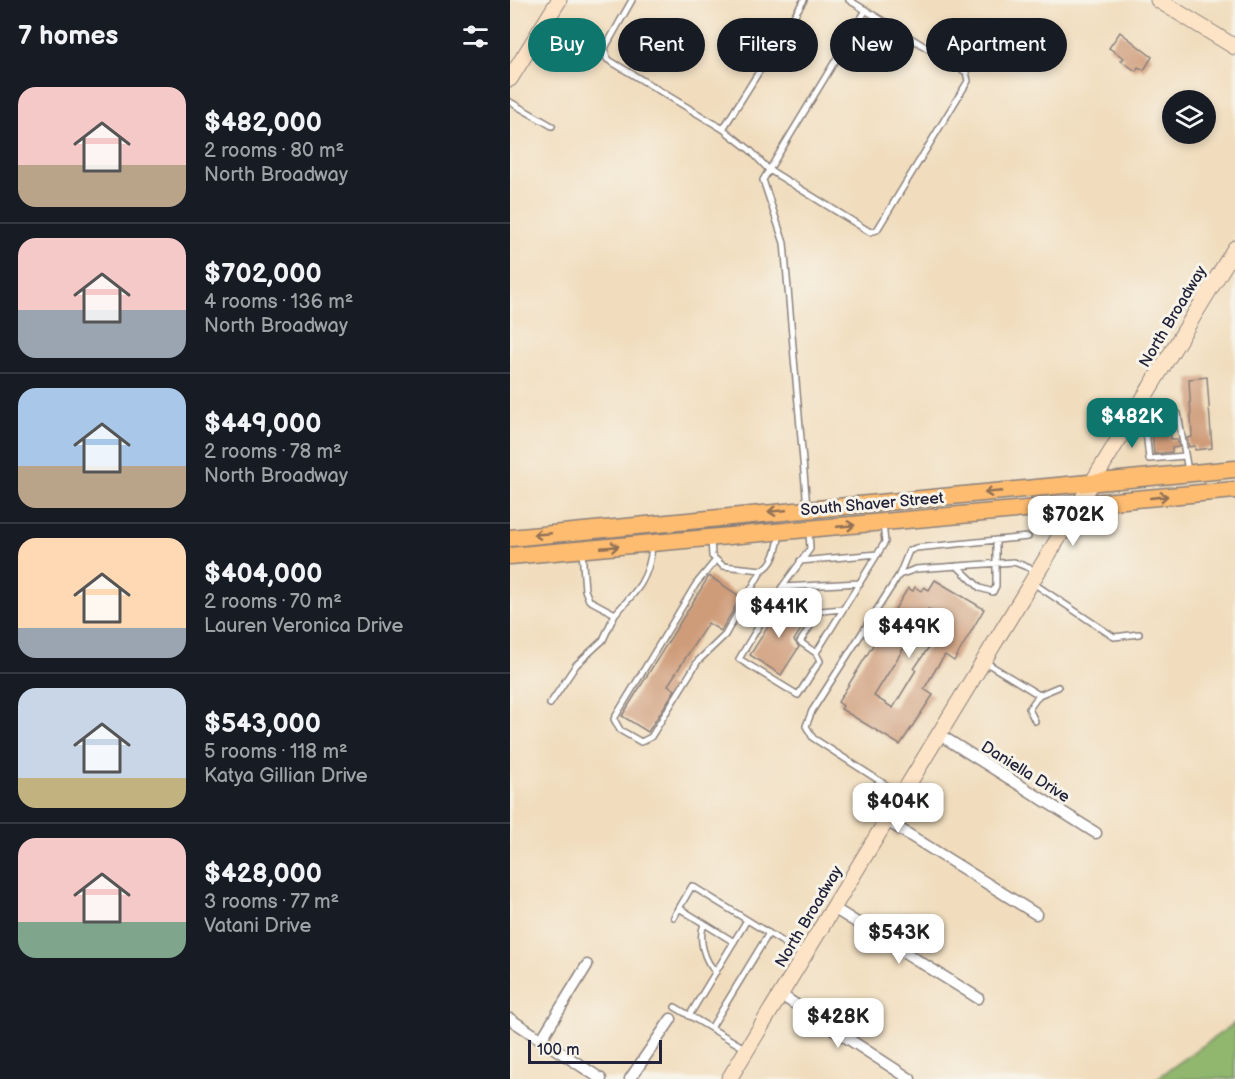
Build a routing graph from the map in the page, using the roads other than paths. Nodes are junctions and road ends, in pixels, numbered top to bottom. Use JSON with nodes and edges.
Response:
{"nodes":[{"id":1,"x":559,"y":0,"type":"edge"},
{"id":2,"x":632,"y":0,"type":"edge"},
{"id":3,"x":804,"y":0,"type":"edge"},
{"id":4,"x":849,"y":0,"type":"edge"},
{"id":5,"x":1158,"y":0,"type":"edge"},
{"id":6,"x":866,"y":10,"type":"junction"},
{"id":7,"x":1235,"y":47,"type":"edge"},
{"id":8,"x":510,"y":79,"type":"edge"},
{"id":9,"x":510,"y":102,"type":"edge"},
{"id":10,"x":552,"y":126,"type":"dead end"},
{"id":11,"x":723,"y":129,"type":"junction"},
{"id":12,"x":768,"y":169,"type":"junction"},
{"id":13,"x":1235,"y":248,"type":"edge"},
{"id":14,"x":1153,"y":415,"type":"junction"},
{"id":15,"x":1133,"y":416,"type":"junction"},
{"id":16,"x":1185,"y":456,"type":"junction"},
{"id":17,"x":1235,"y":469,"type":"edge"},
{"id":18,"x":1188,"y":473,"type":"junction"},
{"id":19,"x":1093,"y":483,"type":"junction"},
{"id":20,"x":1235,"y":490,"type":"edge"},
{"id":21,"x":1079,"y":505,"type":"junction"},
{"id":22,"x":807,"y":509,"type":"junction"},
{"id":23,"x":710,"y":518,"type":"junction"},
{"id":24,"x":883,"y":523,"type":"junction"},
{"id":25,"x":809,"y":529,"type":"junction"},
{"id":26,"x":580,"y":531,"type":"junction"},
{"id":27,"x":781,"y":532,"type":"junction"},
{"id":28,"x":510,"y":537,"type":"edge"},
{"id":29,"x":1028,"y":537,"type":"dead end"},
{"id":30,"x":711,"y":538,"type":"junction"},
{"id":31,"x":996,"y":540,"type":"junction"},
{"id":32,"x":652,"y":543,"type":"junction"},
{"id":33,"x":581,"y":550,"type":"junction"},
{"id":34,"x":878,"y":554,"type":"junction"},
{"id":35,"x":510,"y":556,"type":"edge"},
{"id":36,"x":715,"y":561,"type":"junction"},
{"id":37,"x":800,"y":561,"type":"junction"},
{"id":38,"x":996,"y":564,"type":"junction"},
{"id":39,"x":957,"y":566,"type":"junction"},
{"id":40,"x":762,"y":570,"type":"junction"},
{"id":41,"x":899,"y":575,"type":"junction"},
{"id":42,"x":1035,"y":577,"type":"junction"},
{"id":43,"x":860,"y":583,"type":"junction"},
{"id":44,"x":782,"y":587,"type":"junction"},
{"id":45,"x":843,"y":609,"type":"junction"},
{"id":46,"x":820,"y":611,"type":"junction"},
{"id":47,"x":615,"y":614,"type":"junction"},
{"id":48,"x":1139,"y":634,"type":"dead end"},
{"id":49,"x":816,"y":653,"type":"junction"},
{"id":50,"x":984,"y":661,"type":"junction"},
{"id":51,"x":1058,"y":687,"type":"dead end"},
{"id":52,"x":1039,"y":695,"type":"junction"},
{"id":53,"x":550,"y":704,"type":"dead end"},
{"id":54,"x":1035,"y":721,"type":"dead end"},
{"id":55,"x":940,"y":735,"type":"junction"},
{"id":56,"x":903,"y":796,"type":"junction"},
{"id":57,"x":887,"y":821,"type":"junction"},
{"id":58,"x":1096,"y":833,"type":"dead end"},
{"id":59,"x":679,"y":909,"type":"junction"},
{"id":60,"x":835,"y":909,"type":"junction"},
{"id":61,"x":1036,"y":914,"type":"dead end"},
{"id":62,"x":674,"y":917,"type":"dead end"},
{"id":63,"x":747,"y":920,"type":"junction"},
{"id":64,"x":704,"y":924,"type":"junction"},
{"id":65,"x":769,"y":933,"type":"junction"},
{"id":66,"x":734,"y":942,"type":"junction"},
{"id":67,"x":805,"y":956,"type":"junction"},
{"id":68,"x":587,"y":965,"type":"dead end"},
{"id":69,"x":716,"y":972,"type":"junction"},
{"id":70,"x":781,"y":995,"type":"junction"},
{"id":71,"x":978,"y":998,"type":"dead end"},
{"id":72,"x":675,"y":1007,"type":"dead end"},
{"id":73,"x":689,"y":1016,"type":"junction"},
{"id":74,"x":671,"y":1019,"type":"dead end"},
{"id":75,"x":510,"y":1020,"type":"edge"},
{"id":76,"x":711,"y":1028,"type":"junction"},
{"id":77,"x":541,"y":1040,"type":"junction"},
{"id":78,"x":747,"y":1050,"type":"junction"},
{"id":79,"x":595,"y":1077,"type":"edge"},
{"id":80,"x":630,"y":1079,"type":"edge"},
{"id":81,"x":729,"y":1079,"type":"edge"},
{"id":82,"x":910,"y":1079,"type":"edge"}],
"edges":[{"from":1,"to":8,"type":"street"},
{"from":2,"to":11,"type":"lane"},
{"from":3,"to":11,"type":"lane"},
{"from":4,"to":6,"type":"lane"},
{"from":5,"to":7,"type":"street"},
{"from":6,"to":12,"type":"lane"},
{"from":6,"to":12,"type":"lane"},
{"from":9,"to":10,"type":"lane"},
{"from":11,"to":12,"type":"lane"},
{"from":12,"to":22,"type":"lane"},
{"from":13,"to":15,"type":"street","name":"North Broadway"},
{"from":14,"to":15,"type":"lane"},
{"from":14,"to":16,"type":"lane"},
{"from":14,"to":16,"type":"lane"},
{"from":15,"to":19,"type":"street","name":"North Broadway"},
{"from":16,"to":18,"type":"lane"},
{"from":17,"to":18,"type":"main road","name":"South Shaver Street"},
{"from":18,"to":19,"type":"main road","name":"South Shaver Street"},
{"from":19,"to":21,"type":"street","name":"North Broadway"},
{"from":19,"to":22,"type":"main road","name":"South Shaver Street","one_way":true},
{"from":21,"to":20,"type":"main road","name":"South Shaver Street","one_way":true},
{"from":21,"to":24,"type":"main road","name":"South Shaver Street"},
{"from":21,"to":42,"type":"street","name":"North Broadway"},
{"from":22,"to":23,"type":"main road","name":"South Shaver Street","one_way":true},
{"from":22,"to":25,"type":"main road"},
{"from":23,"to":26,"type":"main road","name":"South Shaver Street"},
{"from":23,"to":30,"type":"main road"},
{"from":25,"to":24,"type":"main road","name":"South Shaver Street","one_way":true},
{"from":24,"to":34,"type":"lane"},
{"from":25,"to":27,"type":"main road","name":"South Shaver Street"},
{"from":25,"to":37,"type":"lane"},
{"from":26,"to":28,"type":"main road","name":"South Shaver Street","one_way":true},
{"from":26,"to":33,"type":"main road"},
{"from":27,"to":30,"type":"main road","name":"South Shaver Street"},
{"from":27,"to":40,"type":"lane"},
{"from":29,"to":31,"type":"lane"},
{"from":30,"to":32,"type":"main road","name":"South Shaver Street"},
{"from":30,"to":36,"type":"lane"},
{"from":31,"to":38,"type":"lane"},
{"from":31,"to":41,"type":"lane"},
{"from":33,"to":32,"type":"main road","name":"South Shaver Street","one_way":true},
{"from":32,"to":47,"type":"lane"},
{"from":33,"to":35,"type":"main road","name":"South Shaver Street"},
{"from":33,"to":47,"type":"lane"},
{"from":34,"to":37,"type":"lane"},
{"from":34,"to":43,"type":"lane"},
{"from":36,"to":40,"type":"lane"},
{"from":36,"to":40,"type":"lane"},
{"from":37,"to":44,"type":"lane"},
{"from":38,"to":39,"type":"lane"},
{"from":38,"to":39,"type":"lane"},
{"from":38,"to":42,"type":"lane"},
{"from":39,"to":41,"type":"lane"},
{"from":41,"to":56,"type":"lane"},
{"from":42,"to":48,"type":"lane"},
{"from":42,"to":50,"type":"street","name":"North Broadway"},
{"from":43,"to":44,"type":"lane"},
{"from":43,"to":45,"type":"lane"},
{"from":44,"to":46,"type":"lane"},
{"from":44,"to":49,"type":"lane"},
{"from":45,"to":46,"type":"lane"},
{"from":45,"to":49,"type":"lane"},
{"from":46,"to":49,"type":"lane"},
{"from":47,"to":53,"type":"lane"},
{"from":50,"to":52,"type":"lane"},
{"from":50,"to":55,"type":"street","name":"North Broadway"},
{"from":51,"to":52,"type":"lane"},
{"from":52,"to":54,"type":"lane"},
{"from":55,"to":56,"type":"street","name":"North Broadway"},
{"from":55,"to":58,"type":"street","name":"Daniella Drive"},
{"from":56,"to":57,"type":"street","name":"North Broadway"},
{"from":57,"to":60,"type":"street","name":"North Broadway"},
{"from":57,"to":61,"type":"street"},
{"from":59,"to":62,"type":"lane"},
{"from":59,"to":63,"type":"lane"},
{"from":59,"to":64,"type":"lane"},
{"from":60,"to":67,"type":"street","name":"North Broadway"},
{"from":60,"to":71,"type":"street"},
{"from":63,"to":65,"type":"lane"},
{"from":63,"to":66,"type":"lane"},
{"from":64,"to":66,"type":"lane"},
{"from":64,"to":69,"type":"lane"},
{"from":65,"to":67,"type":"lane"},
{"from":65,"to":76,"type":"lane"},
{"from":66,"to":69,"type":"lane"},
{"from":67,"to":70,"type":"street","name":"North Broadway"},
{"from":68,"to":77,"type":"street"},
{"from":69,"to":73,"type":"lane"},
{"from":70,"to":78,"type":"street","name":"North Broadway"},
{"from":70,"to":82,"type":"street"},
{"from":72,"to":73,"type":"lane"},
{"from":73,"to":76,"type":"lane"},
{"from":74,"to":80,"type":"street"},
{"from":75,"to":77,"type":"street"},
{"from":76,"to":78,"type":"lane"},
{"from":77,"to":79,"type":"street"},
{"from":78,"to":81,"type":"street","name":"North Broadway"}]}
